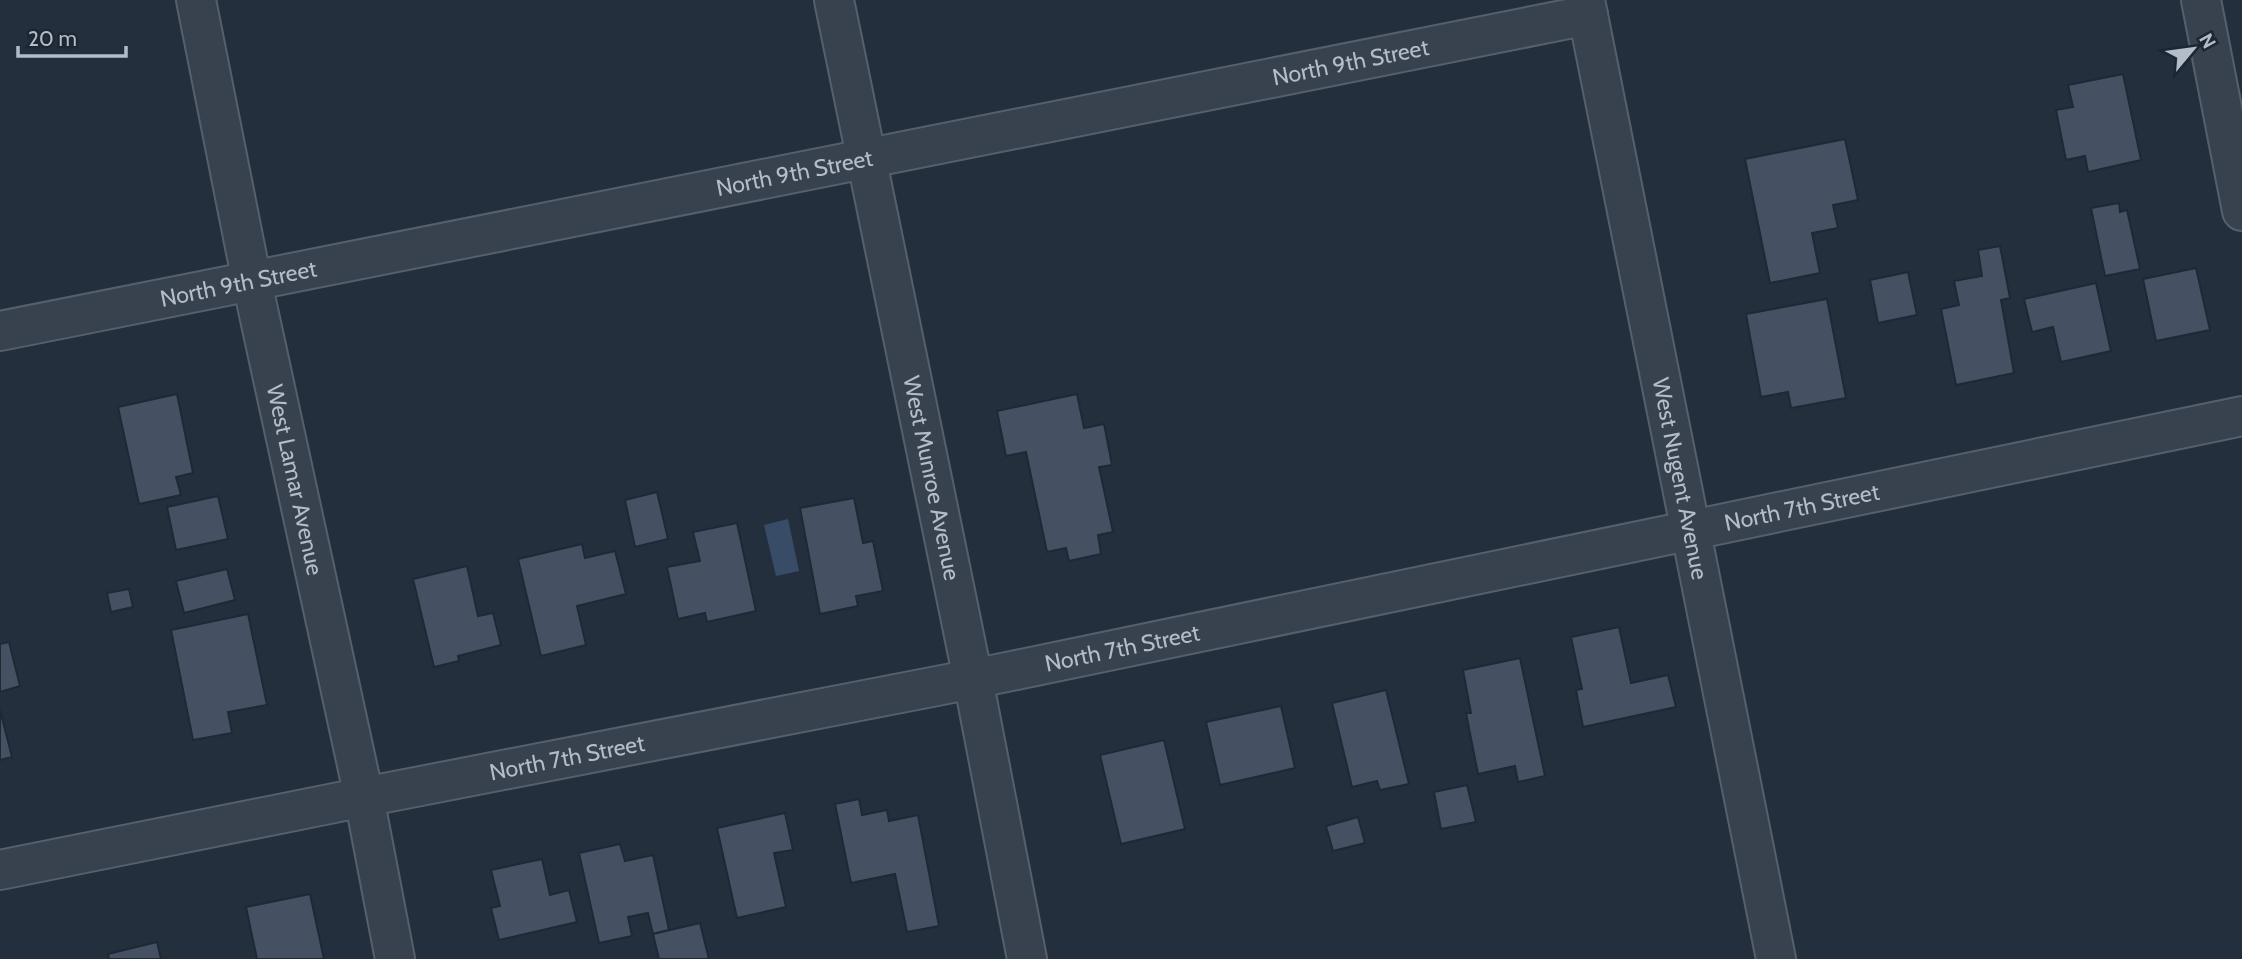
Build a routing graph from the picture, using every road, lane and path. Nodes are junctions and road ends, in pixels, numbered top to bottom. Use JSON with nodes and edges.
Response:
{"nodes":[{"id":1,"x":196,"y":0,"type":"edge"},
{"id":2,"x":834,"y":0,"type":"edge"},
{"id":3,"x":2201,"y":0,"type":"edge"},
{"id":4,"x":1587,"y":8,"type":"edge"},
{"id":5,"x":866,"y":158,"type":"junction"},
{"id":6,"x":2242,"y":211,"type":"edge"},
{"id":7,"x":251,"y":282,"type":"junction"},
{"id":8,"x":0,"y":331,"type":"edge"},
{"id":9,"x":2242,"y":416,"type":"edge"},
{"id":10,"x":1690,"y":531,"type":"junction"},
{"id":11,"x":972,"y":679,"type":"junction"},
{"id":12,"x":364,"y":797,"type":"junction"},
{"id":13,"x":0,"y":870,"type":"edge"},
{"id":14,"x":396,"y":959,"type":"edge"},
{"id":15,"x":1027,"y":959,"type":"edge"},
{"id":16,"x":1776,"y":959,"type":"edge"}],
"edges":[{"from":1,"to":7,"type":"street","name":"West Lamar Avenue"},
{"from":2,"to":5,"type":"street","name":"West Munroe Avenue"},
{"from":3,"to":6,"type":"street"},
{"from":4,"to":5,"type":"street","name":"North 9th Street"},
{"from":4,"to":10,"type":"street","name":"West Nugent Avenue"},
{"from":5,"to":7,"type":"street","name":"North 9th Street"},
{"from":5,"to":11,"type":"street","name":"West Munroe Avenue"},
{"from":7,"to":8,"type":"street","name":"North 9th Street"},
{"from":7,"to":12,"type":"street","name":"West Lamar Avenue"},
{"from":9,"to":10,"type":"street","name":"North 7th Street"},
{"from":10,"to":11,"type":"street","name":"North 7th Street"},
{"from":10,"to":16,"type":"street","name":"West Nugent Avenue"},
{"from":11,"to":12,"type":"street","name":"North 7th Street"},
{"from":11,"to":15,"type":"street","name":"West Munroe Avenue"},
{"from":12,"to":13,"type":"street","name":"North 7th Street"},
{"from":12,"to":14,"type":"street","name":"West Lamar Avenue"}]}
